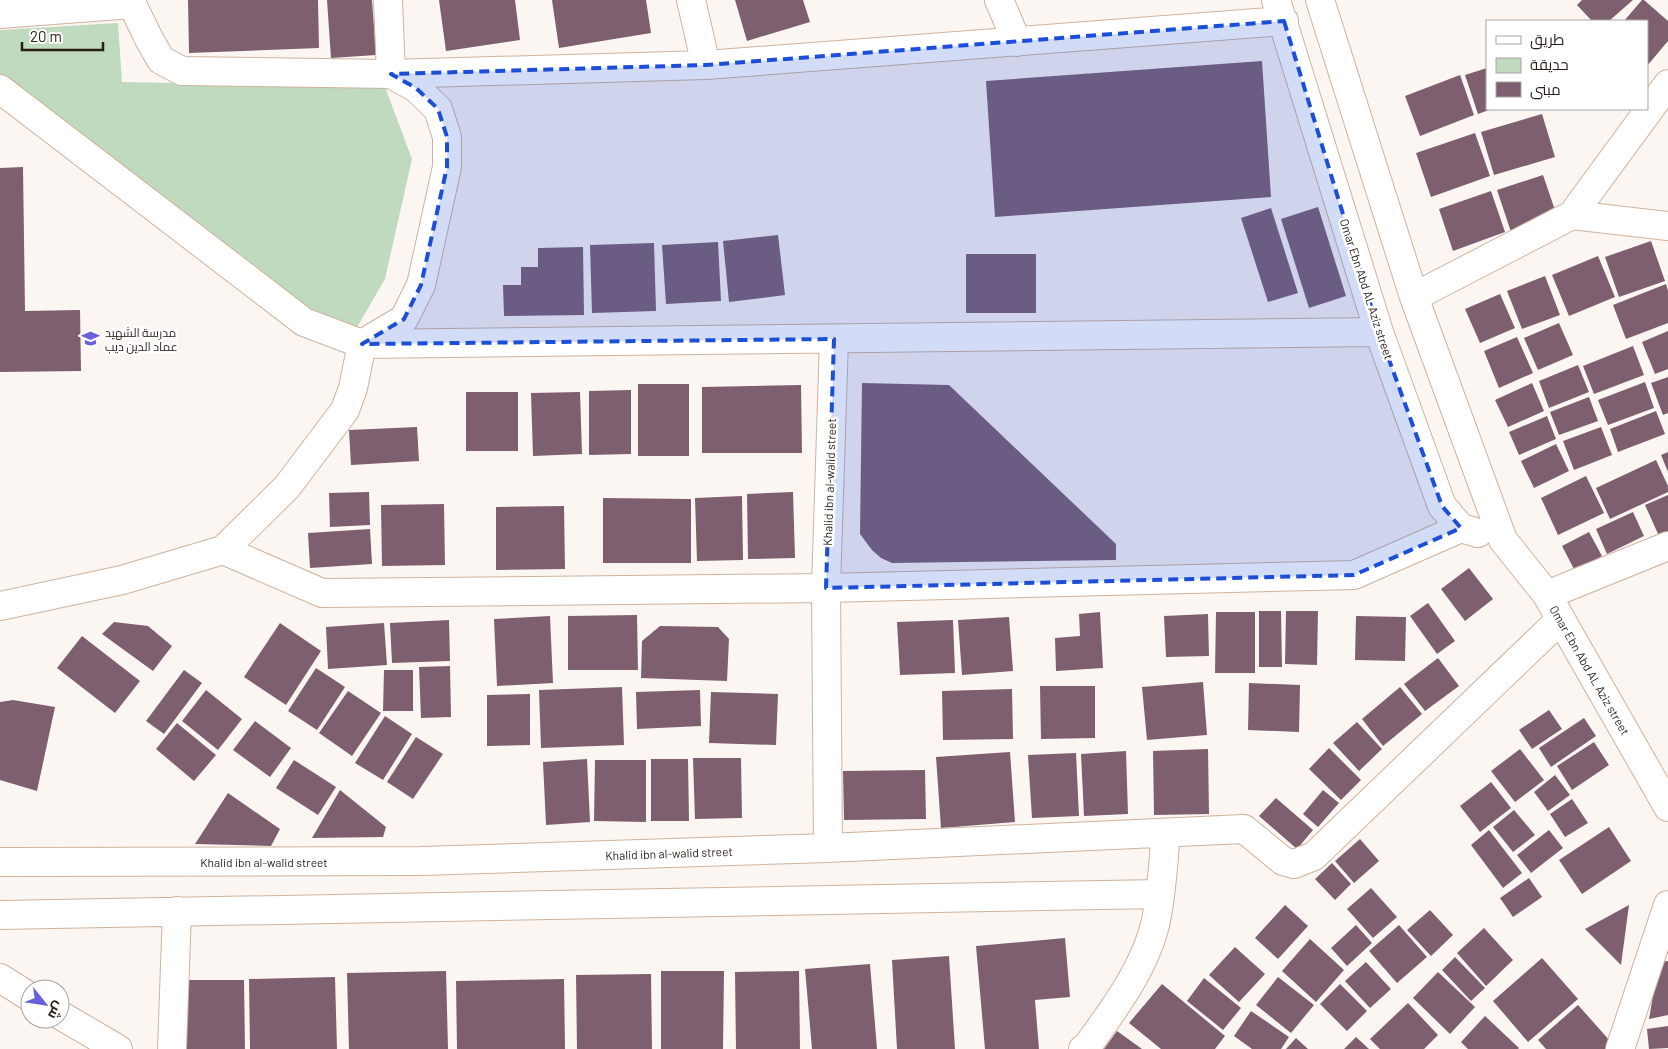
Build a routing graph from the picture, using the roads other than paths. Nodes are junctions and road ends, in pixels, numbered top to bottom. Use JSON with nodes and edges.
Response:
{"nodes":[{"id":1,"x":388,"y":0,"type":"edge"},
{"id":2,"x":691,"y":0,"type":"edge"},
{"id":3,"x":1000,"y":0,"type":"edge"},
{"id":4,"x":1320,"y":0,"type":"edge"},
{"id":5,"x":132,"y":2,"type":"edge"},
{"id":6,"x":1280,"y":10,"type":"edge"},
{"id":7,"x":0,"y":14,"type":"edge"},
{"id":8,"x":1018,"y":42,"type":"junction"},
{"id":9,"x":706,"y":64,"type":"junction"},
{"id":10,"x":391,"y":74,"type":"junction"},
{"id":11,"x":1668,"y":84,"type":"edge"},
{"id":12,"x":0,"y":89,"type":"edge"},
{"id":13,"x":1572,"y":215,"type":"junction"},
{"id":14,"x":1668,"y":226,"type":"edge"},
{"id":15,"x":1414,"y":297,"type":"junction"},
{"id":16,"x":1379,"y":332,"type":"junction"},
{"id":17,"x":834,"y":338,"type":"junction"},
{"id":18,"x":362,"y":344,"type":"junction"},
{"id":19,"x":1461,"y":528,"type":"junction"},
{"id":20,"x":1503,"y":540,"type":"junction"},
{"id":21,"x":1668,"y":546,"type":"edge"},
{"id":22,"x":223,"y":550,"type":"junction"},
{"id":23,"x":826,"y":588,"type":"junction"},
{"id":24,"x":1547,"y":594,"type":"junction"},
{"id":25,"x":0,"y":606,"type":"edge"},
{"id":26,"x":1561,"y":619,"type":"junction"},
{"id":27,"x":1668,"y":807,"type":"edge"},
{"id":28,"x":1166,"y":833,"type":"junction"},
{"id":29,"x":828,"y":848,"type":"junction"},
{"id":30,"x":0,"y":862,"type":"edge"},
{"id":31,"x":1160,"y":894,"type":"junction"},
{"id":32,"x":1668,"y":905,"type":"edge"},
{"id":33,"x":177,"y":911,"type":"junction"},
{"id":34,"x":0,"y":915,"type":"edge"},
{"id":35,"x":0,"y":978,"type":"edge"},
{"id":36,"x":20,"y":991,"type":"edge"},
{"id":37,"x":70,"y":1021,"type":"edge"},
{"id":38,"x":118,"y":1049,"type":"edge"},
{"id":39,"x":172,"y":1049,"type":"edge"},
{"id":40,"x":1083,"y":1049,"type":"edge"},
{"id":41,"x":1620,"y":1049,"type":"edge"}],
"edges":[{"from":1,"to":10,"type":"street"},
{"from":2,"to":9,"type":"street"},
{"from":3,"to":8,"type":"street"},
{"from":4,"to":15,"type":"street","name":"Omar Ebn Abd AL Aziz street"},
{"from":5,"to":7,"type":"street"},
{"from":5,"to":10,"type":"street"},
{"from":6,"to":8,"type":"street"},
{"from":6,"to":16,"type":"street","name":"Omar Ebn Abd AL Aziz street"},
{"from":8,"to":9,"type":"street"},
{"from":9,"to":10,"type":"street"},
{"from":10,"to":18,"type":"street"},
{"from":11,"to":13,"type":"street"},
{"from":12,"to":18,"type":"street"},
{"from":13,"to":14,"type":"street"},
{"from":13,"to":15,"type":"street"},
{"from":15,"to":20,"type":"street","name":"Omar Ebn Abd AL Aziz street"},
{"from":16,"to":17,"type":"street"},
{"from":16,"to":19,"type":"street","name":"Omar Ebn Abd AL Aziz street"},
{"from":17,"to":18,"type":"street"},
{"from":17,"to":23,"type":"street","name":"Khalid ibn al-walid street"},
{"from":18,"to":22,"type":"street"},
{"from":19,"to":20,"type":"street"},
{"from":19,"to":23,"type":"street"},
{"from":20,"to":24,"type":"street","name":"Omar Ebn Abd AL Aziz street"},
{"from":21,"to":24,"type":"street"},
{"from":22,"to":23,"type":"street"},
{"from":22,"to":25,"type":"street"},
{"from":23,"to":29,"type":"street","name":"Khalid ibn al-walid street"},
{"from":24,"to":26,"type":"street","name":"Omar Ebn Abd AL Aziz street"},
{"from":26,"to":27,"type":"street","name":"Omar Ebn Abd AL Aziz street"},
{"from":26,"to":28,"type":"street"},
{"from":28,"to":29,"type":"street"},
{"from":28,"to":31,"type":"street"},
{"from":29,"to":30,"type":"street","name":"Khalid ibn al-walid street"},
{"from":31,"to":33,"type":"street"},
{"from":31,"to":40,"type":"street"},
{"from":32,"to":41,"type":"street"},
{"from":33,"to":34,"type":"street"},
{"from":33,"to":39,"type":"street"},
{"from":35,"to":36,"type":"street"},
{"from":37,"to":38,"type":"street"}]}
